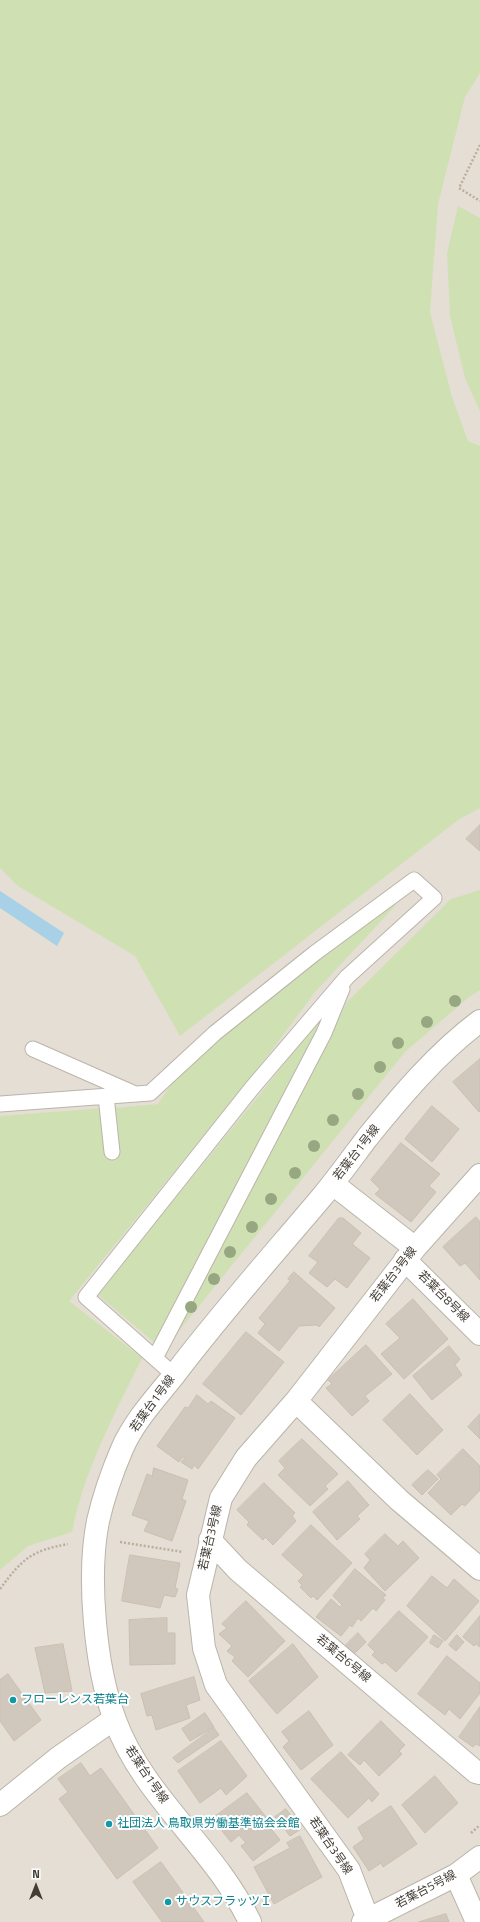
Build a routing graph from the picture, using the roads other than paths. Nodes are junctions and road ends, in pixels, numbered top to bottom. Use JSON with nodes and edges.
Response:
{"nodes":[{"id":1,"x":347,"y":977,"type":"junction"},
{"id":2,"x":480,"y":1021,"type":"edge"},
{"id":3,"x":33,"y":1048,"type":"dead end"},
{"id":4,"x":135,"y":1094,"type":"junction"},
{"id":5,"x":106,"y":1096,"type":"junction"},
{"id":6,"x":0,"y":1104,"type":"edge"},
{"id":7,"x":112,"y":1152,"type":"dead end"},
{"id":8,"x":480,"y":1175,"type":"edge"},
{"id":9,"x":333,"y":1184,"type":"junction"},
{"id":10,"x":410,"y":1254,"type":"junction"},
{"id":11,"x":480,"y":1334,"type":"edge"},
{"id":12,"x":155,"y":1358,"type":"junction"},
{"id":13,"x":174,"y":1374,"type":"junction"},
{"id":14,"x":296,"y":1401,"type":"junction"},
{"id":15,"x":208,"y":1548,"type":"junction"},
{"id":16,"x":480,"y":1568,"type":"edge"},
{"id":17,"x":114,"y":1719,"type":"junction"},
{"id":18,"x":480,"y":1773,"type":"edge"},
{"id":19,"x":0,"y":1805,"type":"edge"},
{"id":20,"x":480,"y":1857,"type":"edge"},
{"id":21,"x":456,"y":1875,"type":"junction"},
{"id":22,"x":367,"y":1921,"type":"edge"},
{"id":23,"x":250,"y":1922,"type":"edge"},
{"id":24,"x":477,"y":1922,"type":"edge"}],
"edges":[{"from":1,"to":4,"type":"lane"},
{"from":1,"to":12,"type":"lane"},
{"from":1,"to":12,"type":"lane"},
{"from":2,"to":9,"type":"street","name":"若葉台1号線"},
{"from":3,"to":4,"type":"lane"},
{"from":4,"to":5,"type":"lane"},
{"from":5,"to":6,"type":"lane"},
{"from":5,"to":7,"type":"lane"},
{"from":8,"to":10,"type":"street","name":"若葉台3号線"},
{"from":9,"to":10,"type":"street","name":"若葉台8号線"},
{"from":9,"to":13,"type":"street","name":"若葉台1号線"},
{"from":10,"to":11,"type":"street","name":"若葉台8号線"},
{"from":10,"to":14,"type":"street","name":"若葉台3号線"},
{"from":12,"to":13,"type":"lane"},
{"from":13,"to":17,"type":"street","name":"若葉台1号線"},
{"from":14,"to":15,"type":"street","name":"若葉台3号線"},
{"from":14,"to":16,"type":"street"},
{"from":15,"to":18,"type":"street","name":"若葉台6号線"},
{"from":15,"to":22,"type":"street","name":"若葉台3号線"},
{"from":17,"to":19,"type":"street"},
{"from":17,"to":23,"type":"street","name":"若葉台1号線"},
{"from":20,"to":21,"type":"street","name":"若葉台5号線"},
{"from":21,"to":22,"type":"street","name":"若葉台5号線"},
{"from":21,"to":24,"type":"street"}]}
